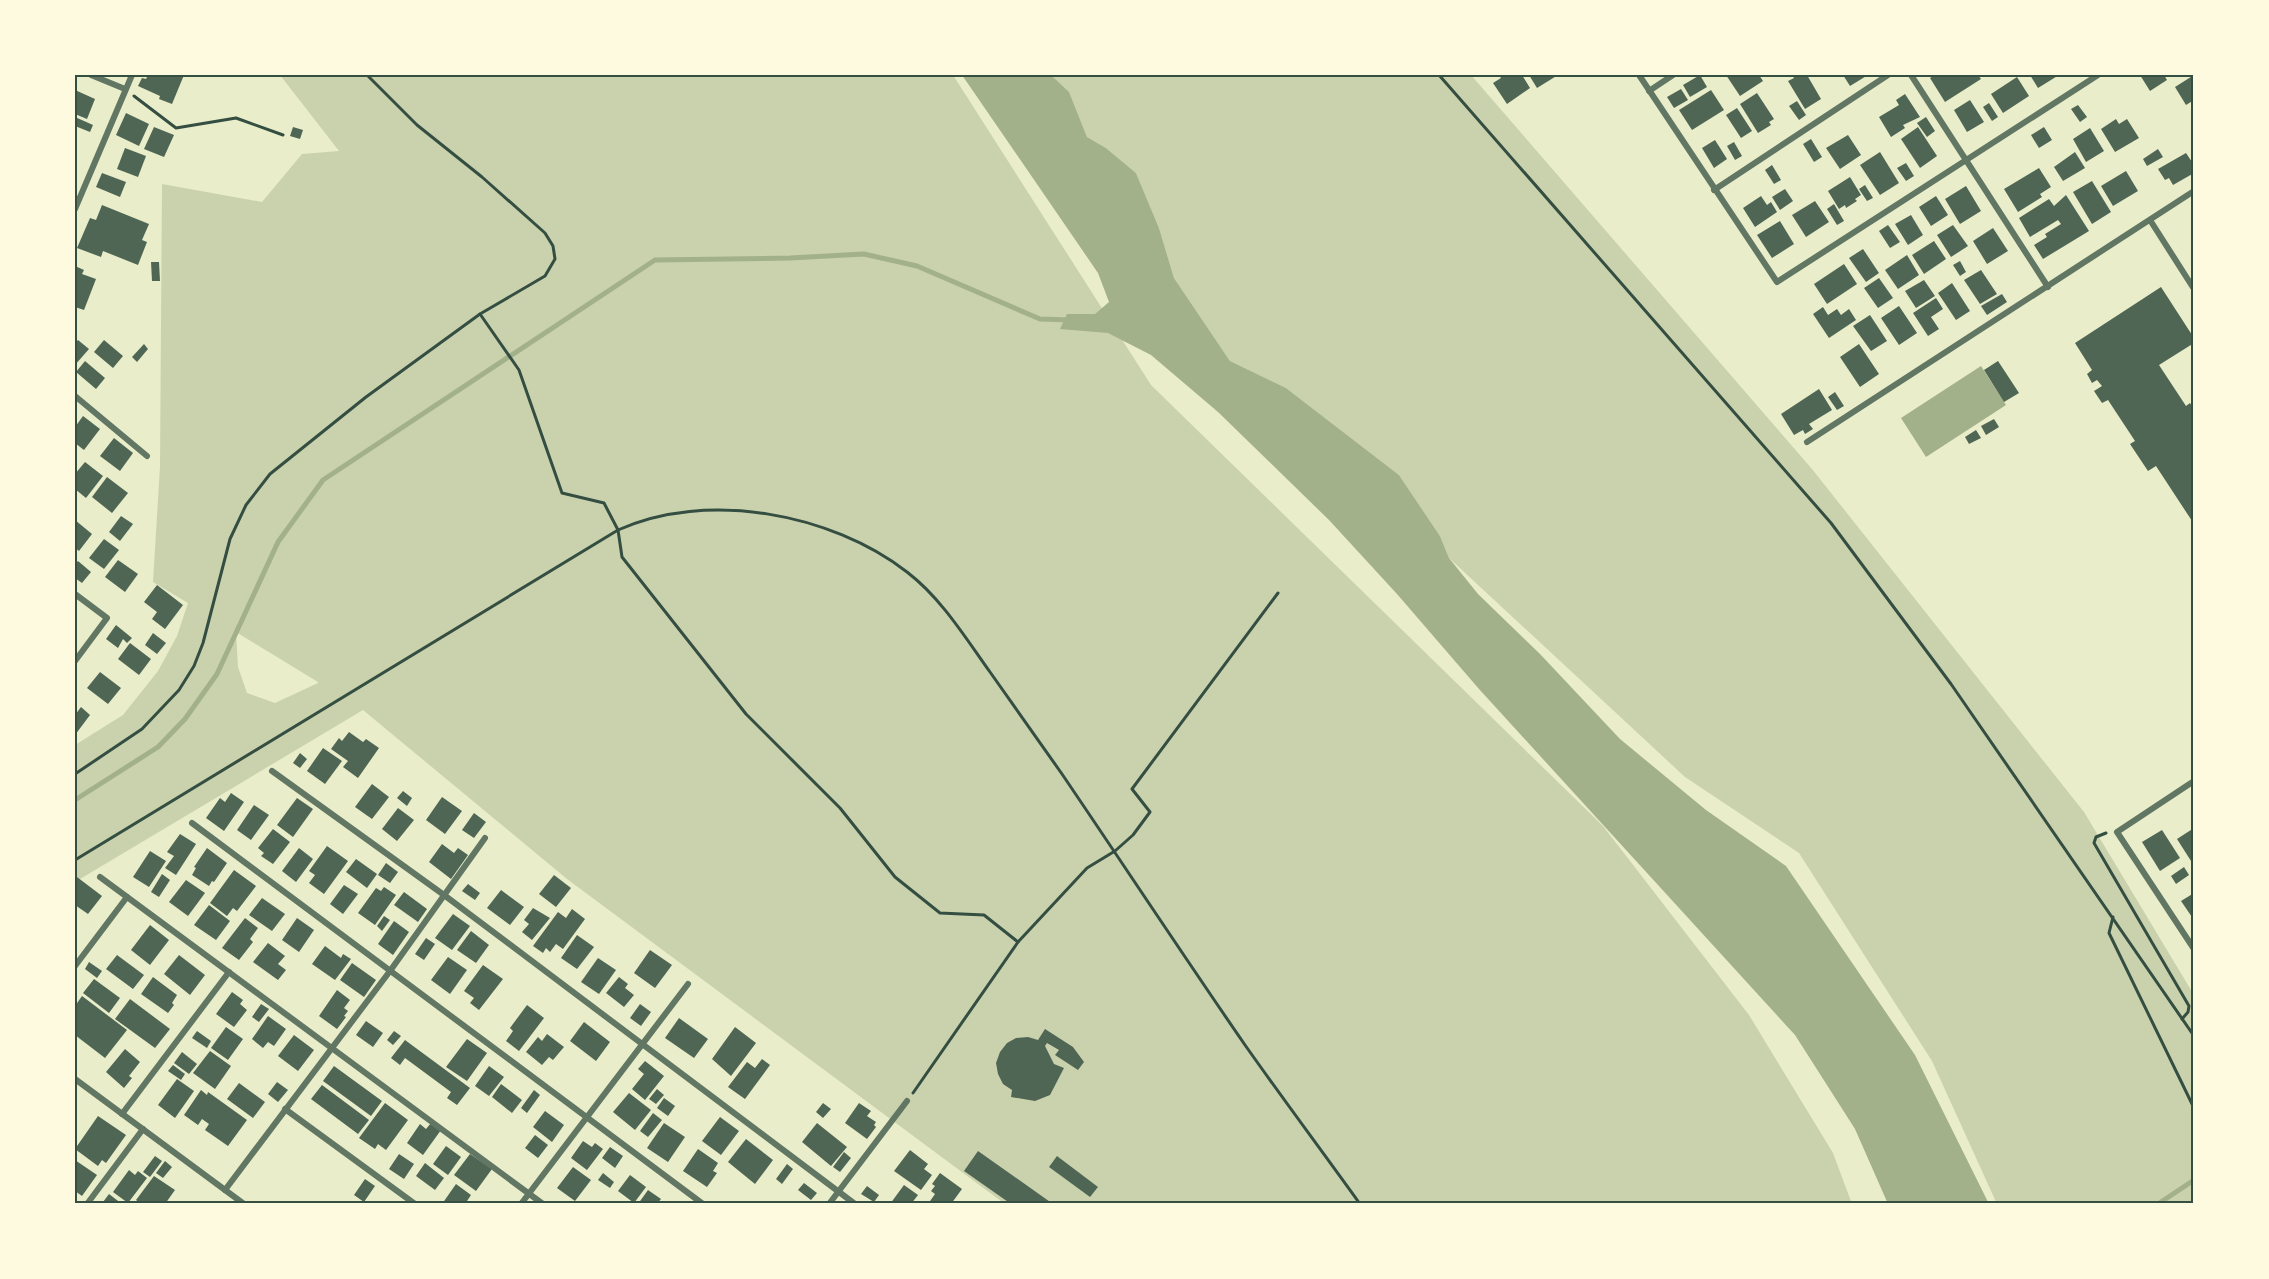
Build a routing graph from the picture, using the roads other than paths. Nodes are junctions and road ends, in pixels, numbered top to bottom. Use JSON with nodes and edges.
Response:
{"nodes":[{"id":1,"x":91,"y":75,"type":"edge"},
{"id":2,"x":132,"y":75,"type":"edge"},
{"id":3,"x":1639,"y":75,"type":"edge"},
{"id":4,"x":1673,"y":75,"type":"edge"},
{"id":5,"x":1887,"y":75,"type":"edge"},
{"id":6,"x":1911,"y":75,"type":"edge"},
{"id":7,"x":2098,"y":75,"type":"edge"},
{"id":8,"x":125,"y":89,"type":"junction"},
{"id":9,"x":1649,"y":91,"type":"junction"},
{"id":10,"x":1965,"y":162,"type":"junction"},
{"id":11,"x":1714,"y":190,"type":"junction"},
{"id":12,"x":2194,"y":191,"type":"edge"},
{"id":13,"x":75,"y":209,"type":"edge"},
{"id":14,"x":2150,"y":220,"type":"junction"},
{"id":15,"x":2048,"y":287,"type":"junction"},
{"id":16,"x":2194,"y":288,"type":"edge"},
{"id":17,"x":75,"y":396,"type":"edge"},
{"id":18,"x":1807,"y":442,"type":"dead end"},
{"id":19,"x":147,"y":456,"type":"dead end"},
{"id":20,"x":75,"y":594,"type":"edge"},
{"id":21,"x":75,"y":661,"type":"edge"},
{"id":22,"x":272,"y":771,"type":"dead end"},
{"id":23,"x":2194,"y":781,"type":"edge"},
{"id":24,"x":192,"y":823,"type":"dead end"},
{"id":25,"x":485,"y":838,"type":"dead end"},
{"id":26,"x":100,"y":877,"type":"dead end"},
{"id":27,"x":444,"y":895,"type":"junction"},
{"id":28,"x":127,"y":897,"type":"junction"},
{"id":29,"x":2193,"y":945,"type":"edge"},
{"id":30,"x":75,"y":966,"type":"edge"},
{"id":31,"x":390,"y":971,"type":"junction"},
{"id":32,"x":228,"y":972,"type":"junction"},
{"id":33,"x":688,"y":984,"type":"dead end"},
{"id":34,"x":643,"y":1044,"type":"junction"},
{"id":35,"x":331,"y":1047,"type":"junction"},
{"id":36,"x":75,"y":1079,"type":"edge"},
{"id":37,"x":907,"y":1101,"type":"road end"},
{"id":38,"x":285,"y":1108,"type":"junction"},
{"id":39,"x":122,"y":1114,"type":"junction"},
{"id":40,"x":586,"y":1116,"type":"junction"},
{"id":41,"x":143,"y":1129,"type":"junction"},
{"id":42,"x":225,"y":1190,"type":"junction"},
{"id":43,"x":838,"y":1192,"type":"junction"},
{"id":44,"x":529,"y":1194,"type":"junction"},
{"id":45,"x":87,"y":1204,"type":"edge"},
{"id":46,"x":244,"y":1204,"type":"edge"},
{"id":47,"x":415,"y":1204,"type":"edge"},
{"id":48,"x":521,"y":1204,"type":"edge"},
{"id":49,"x":543,"y":1204,"type":"edge"},
{"id":50,"x":703,"y":1204,"type":"edge"},
{"id":51,"x":829,"y":1204,"type":"edge"},
{"id":52,"x":855,"y":1204,"type":"edge"}],
"edges":[{"from":1,"to":8,"type":"street"},
{"from":2,"to":8,"type":"street"},
{"from":3,"to":9,"type":"street"},
{"from":4,"to":9,"type":"street"},
{"from":5,"to":11,"type":"street"},
{"from":6,"to":10,"type":"street"},
{"from":7,"to":10,"type":"street"},
{"from":8,"to":13,"type":"street"},
{"from":9,"to":11,"type":"street"},
{"from":10,"to":11,"type":"street"},
{"from":10,"to":15,"type":"street"},
{"from":12,"to":14,"type":"street"},
{"from":14,"to":15,"type":"street"},
{"from":14,"to":16,"type":"street"},
{"from":15,"to":18,"type":"street"},
{"from":17,"to":19,"type":"street"},
{"from":20,"to":21,"type":"street"},
{"from":22,"to":27,"type":"street"},
{"from":23,"to":29,"type":"street"},
{"from":24,"to":31,"type":"street"},
{"from":25,"to":27,"type":"street"},
{"from":26,"to":28,"type":"street"},
{"from":27,"to":31,"type":"street"},
{"from":27,"to":34,"type":"street"},
{"from":28,"to":30,"type":"street"},
{"from":28,"to":32,"type":"street"},
{"from":31,"to":35,"type":"street"},
{"from":31,"to":40,"type":"street"},
{"from":32,"to":35,"type":"street"},
{"from":32,"to":39,"type":"street"},
{"from":33,"to":34,"type":"street"},
{"from":34,"to":40,"type":"street"},
{"from":34,"to":43,"type":"street"},
{"from":35,"to":38,"type":"street"},
{"from":35,"to":44,"type":"street"},
{"from":36,"to":39,"type":"street"},
{"from":37,"to":43,"type":"street"},
{"from":38,"to":42,"type":"street"},
{"from":38,"to":47,"type":"street"},
{"from":39,"to":41,"type":"street"},
{"from":40,"to":44,"type":"street"},
{"from":40,"to":50,"type":"street"},
{"from":41,"to":42,"type":"street"},
{"from":41,"to":45,"type":"street"},
{"from":42,"to":46,"type":"street"},
{"from":43,"to":51,"type":"street"},
{"from":43,"to":52,"type":"street"},
{"from":44,"to":48,"type":"street"},
{"from":44,"to":49,"type":"street"}]}
